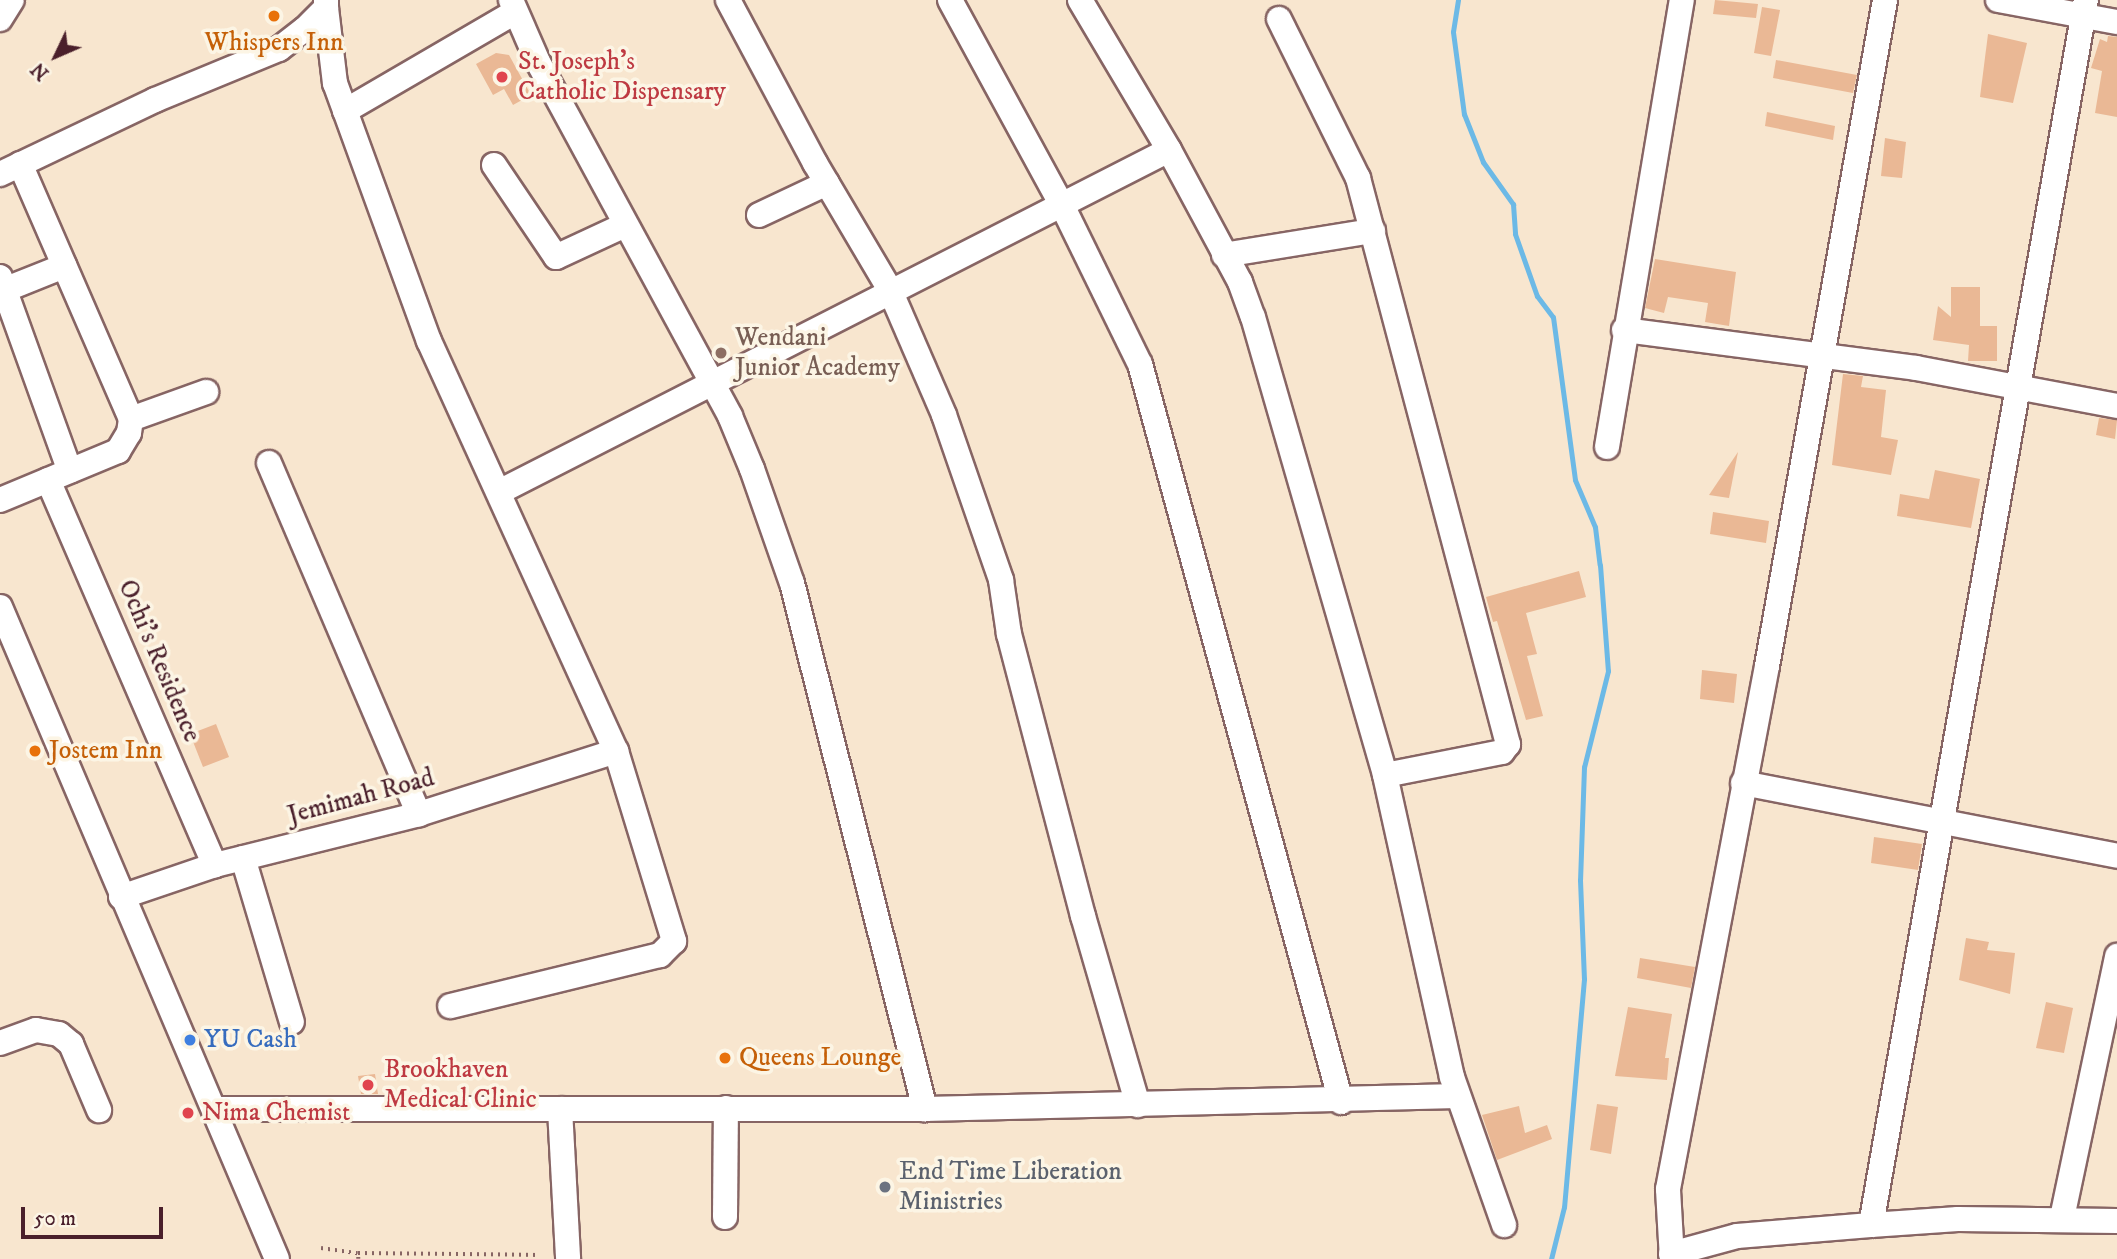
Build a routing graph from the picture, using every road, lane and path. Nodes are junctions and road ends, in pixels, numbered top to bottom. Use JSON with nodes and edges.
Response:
{"nodes":[{"id":1,"x":12,"y":0,"type":"edge"},
{"id":2,"x":728,"y":0,"type":"edge"},
{"id":3,"x":950,"y":0,"type":"edge"},
{"id":4,"x":1080,"y":0,"type":"edge"},
{"id":5,"x":1682,"y":0,"type":"edge"},
{"id":6,"x":1885,"y":0,"type":"edge"},
{"id":7,"x":1998,"y":0,"type":"edge"},
{"id":8,"x":326,"y":4,"type":"edge"},
{"id":9,"x":514,"y":4,"type":"edge"},
{"id":10,"x":2085,"y":8,"type":"edge"},
{"id":11,"x":0,"y":19,"type":"edge"},
{"id":12,"x":1279,"y":19,"type":"dead end"},
{"id":13,"x":2117,"y":22,"type":"edge"},
{"id":14,"x":345,"y":111,"type":"junction"},
{"id":15,"x":1169,"y":150,"type":"junction"},
{"id":16,"x":494,"y":165,"type":"dead end"},
{"id":17,"x":10,"y":169,"type":"edge"},
{"id":18,"x":827,"y":183,"type":"junction"},
{"id":19,"x":1062,"y":205,"type":"junction"},
{"id":20,"x":759,"y":215,"type":"dead end"},
{"id":21,"x":625,"y":225,"type":"junction"},
{"id":22,"x":1373,"y":231,"type":"junction"},
{"id":23,"x":1224,"y":255,"type":"junction"},
{"id":24,"x":64,"y":265,"type":"junction"},
{"id":25,"x":2,"y":284,"type":"edge"},
{"id":26,"x":890,"y":290,"type":"junction"},
{"id":27,"x":1624,"y":330,"type":"junction"},
{"id":28,"x":1819,"y":357,"type":"junction"},
{"id":29,"x":712,"y":383,"type":"junction"},
{"id":30,"x":2018,"y":386,"type":"junction"},
{"id":31,"x":206,"y":392,"type":"dead end"},
{"id":32,"x":2117,"y":406,"type":"edge"},
{"id":33,"x":131,"y":419,"type":"junction"},
{"id":34,"x":1607,"y":447,"type":"dead end"},
{"id":35,"x":269,"y":463,"type":"dead end"},
{"id":36,"x":59,"y":476,"type":"junction"},
{"id":37,"x":499,"y":492,"type":"junction"},
{"id":38,"x":0,"y":500,"type":"edge"},
{"id":39,"x":0,"y":607,"type":"edge"},
{"id":40,"x":616,"y":751,"type":"junction"},
{"id":41,"x":1385,"y":775,"type":"junction"},
{"id":42,"x":1743,"y":783,"type":"junction"},
{"id":43,"x":419,"y":814,"type":"junction"},
{"id":44,"x":1938,"y":824,"type":"junction"},
{"id":45,"x":2117,"y":856,"type":"edge"},
{"id":46,"x":243,"y":858,"type":"junction"},
{"id":47,"x":215,"y":866,"type":"junction"},
{"id":48,"x":121,"y":897,"type":"junction"},
{"id":49,"x":2117,"y":956,"type":"edge"},
{"id":50,"x":450,"y":1006,"type":"dead end"},
{"id":51,"x":292,"y":1022,"type":"dead end"},
{"id":52,"x":0,"y":1043,"type":"edge"},
{"id":53,"x":1458,"y":1097,"type":"junction"},
{"id":54,"x":1341,"y":1102,"type":"junction"},
{"id":55,"x":1138,"y":1105,"type":"junction"},
{"id":56,"x":726,"y":1108,"type":"junction"},
{"id":57,"x":215,"y":1109,"type":"junction"},
{"id":58,"x":560,"y":1109,"type":"junction"},
{"id":59,"x":99,"y":1110,"type":"dead end"},
{"id":60,"x":925,"y":1110,"type":"junction"},
{"id":61,"x":725,"y":1217,"type":"dead end"},
{"id":62,"x":2062,"y":1218,"type":"junction"},
{"id":63,"x":2117,"y":1221,"type":"edge"},
{"id":64,"x":1504,"y":1225,"type":"dead end"},
{"id":65,"x":1871,"y":1225,"type":"junction"},
{"id":66,"x":321,"y":1248,"type":"dead end"},
{"id":67,"x":359,"y":1253,"type":"junction"},
{"id":68,"x":539,"y":1255,"type":"dead end"},
{"id":69,"x":1672,"y":1256,"type":"edge"},
{"id":70,"x":277,"y":1259,"type":"edge"},
{"id":71,"x":358,"y":1259,"type":"edge"},
{"id":72,"x":568,"y":1259,"type":"edge"}],
"edges":[{"from":1,"to":11,"type":"street"},
{"from":2,"to":18,"type":"street"},
{"from":3,"to":19,"type":"street"},
{"from":4,"to":15,"type":"street"},
{"from":5,"to":27,"type":"street"},
{"from":6,"to":28,"type":"street"},
{"from":7,"to":10,"type":"street"},
{"from":8,"to":14,"type":"street"},
{"from":8,"to":17,"type":"street"},
{"from":9,"to":14,"type":"street"},
{"from":9,"to":21,"type":"street"},
{"from":10,"to":13,"type":"street"},
{"from":10,"to":30,"type":"street"},
{"from":12,"to":22,"type":"street"},
{"from":14,"to":37,"type":"street"},
{"from":15,"to":19,"type":"street"},
{"from":15,"to":23,"type":"street"},
{"from":16,"to":21,"type":"street"},
{"from":17,"to":24,"type":"street"},
{"from":18,"to":20,"type":"street"},
{"from":18,"to":26,"type":"street"},
{"from":19,"to":26,"type":"street"},
{"from":19,"to":54,"type":"street"},
{"from":21,"to":29,"type":"street"},
{"from":22,"to":23,"type":"street"},
{"from":22,"to":41,"type":"street"},
{"from":23,"to":41,"type":"street"},
{"from":24,"to":25,"type":"street"},
{"from":24,"to":33,"type":"street"},
{"from":25,"to":36,"type":"street","name":"Ochi's Residence"},
{"from":26,"to":29,"type":"street"},
{"from":26,"to":55,"type":"street"},
{"from":27,"to":28,"type":"street"},
{"from":27,"to":34,"type":"street"},
{"from":28,"to":30,"type":"street"},
{"from":28,"to":42,"type":"street"},
{"from":29,"to":37,"type":"street"},
{"from":29,"to":60,"type":"street"},
{"from":30,"to":32,"type":"street"},
{"from":30,"to":44,"type":"street"},
{"from":31,"to":33,"type":"street"},
{"from":33,"to":36,"type":"street"},
{"from":35,"to":43,"type":"street"},
{"from":36,"to":38,"type":"street"},
{"from":36,"to":47,"type":"street","name":"Ochi's Residence"},
{"from":37,"to":40,"type":"street"},
{"from":39,"to":48,"type":"street"},
{"from":40,"to":43,"type":"street","name":"Jemimah Road"},
{"from":40,"to":50,"type":"street"},
{"from":41,"to":53,"type":"street"},
{"from":42,"to":44,"type":"street"},
{"from":42,"to":69,"type":"street"},
{"from":43,"to":46,"type":"street","name":"Jemimah Road"},
{"from":44,"to":45,"type":"street"},
{"from":44,"to":65,"type":"street"},
{"from":46,"to":47,"type":"street","name":"Jemimah Road"},
{"from":46,"to":51,"type":"street"},
{"from":47,"to":48,"type":"street","name":"Jemimah Road"},
{"from":48,"to":57,"type":"street"},
{"from":49,"to":62,"type":"street"},
{"from":52,"to":59,"type":"street"},
{"from":53,"to":54,"type":"street"},
{"from":53,"to":64,"type":"street"},
{"from":54,"to":55,"type":"street"},
{"from":55,"to":60,"type":"street"},
{"from":56,"to":58,"type":"street"},
{"from":56,"to":60,"type":"street"},
{"from":56,"to":61,"type":"street"},
{"from":57,"to":58,"type":"street"},
{"from":57,"to":70,"type":"street"},
{"from":58,"to":72,"type":"street"},
{"from":62,"to":63,"type":"street"},
{"from":62,"to":65,"type":"street"},
{"from":65,"to":69,"type":"street"},
{"from":66,"to":67,"type":"path"},
{"from":67,"to":68,"type":"path"},
{"from":67,"to":71,"type":"path"}]}
